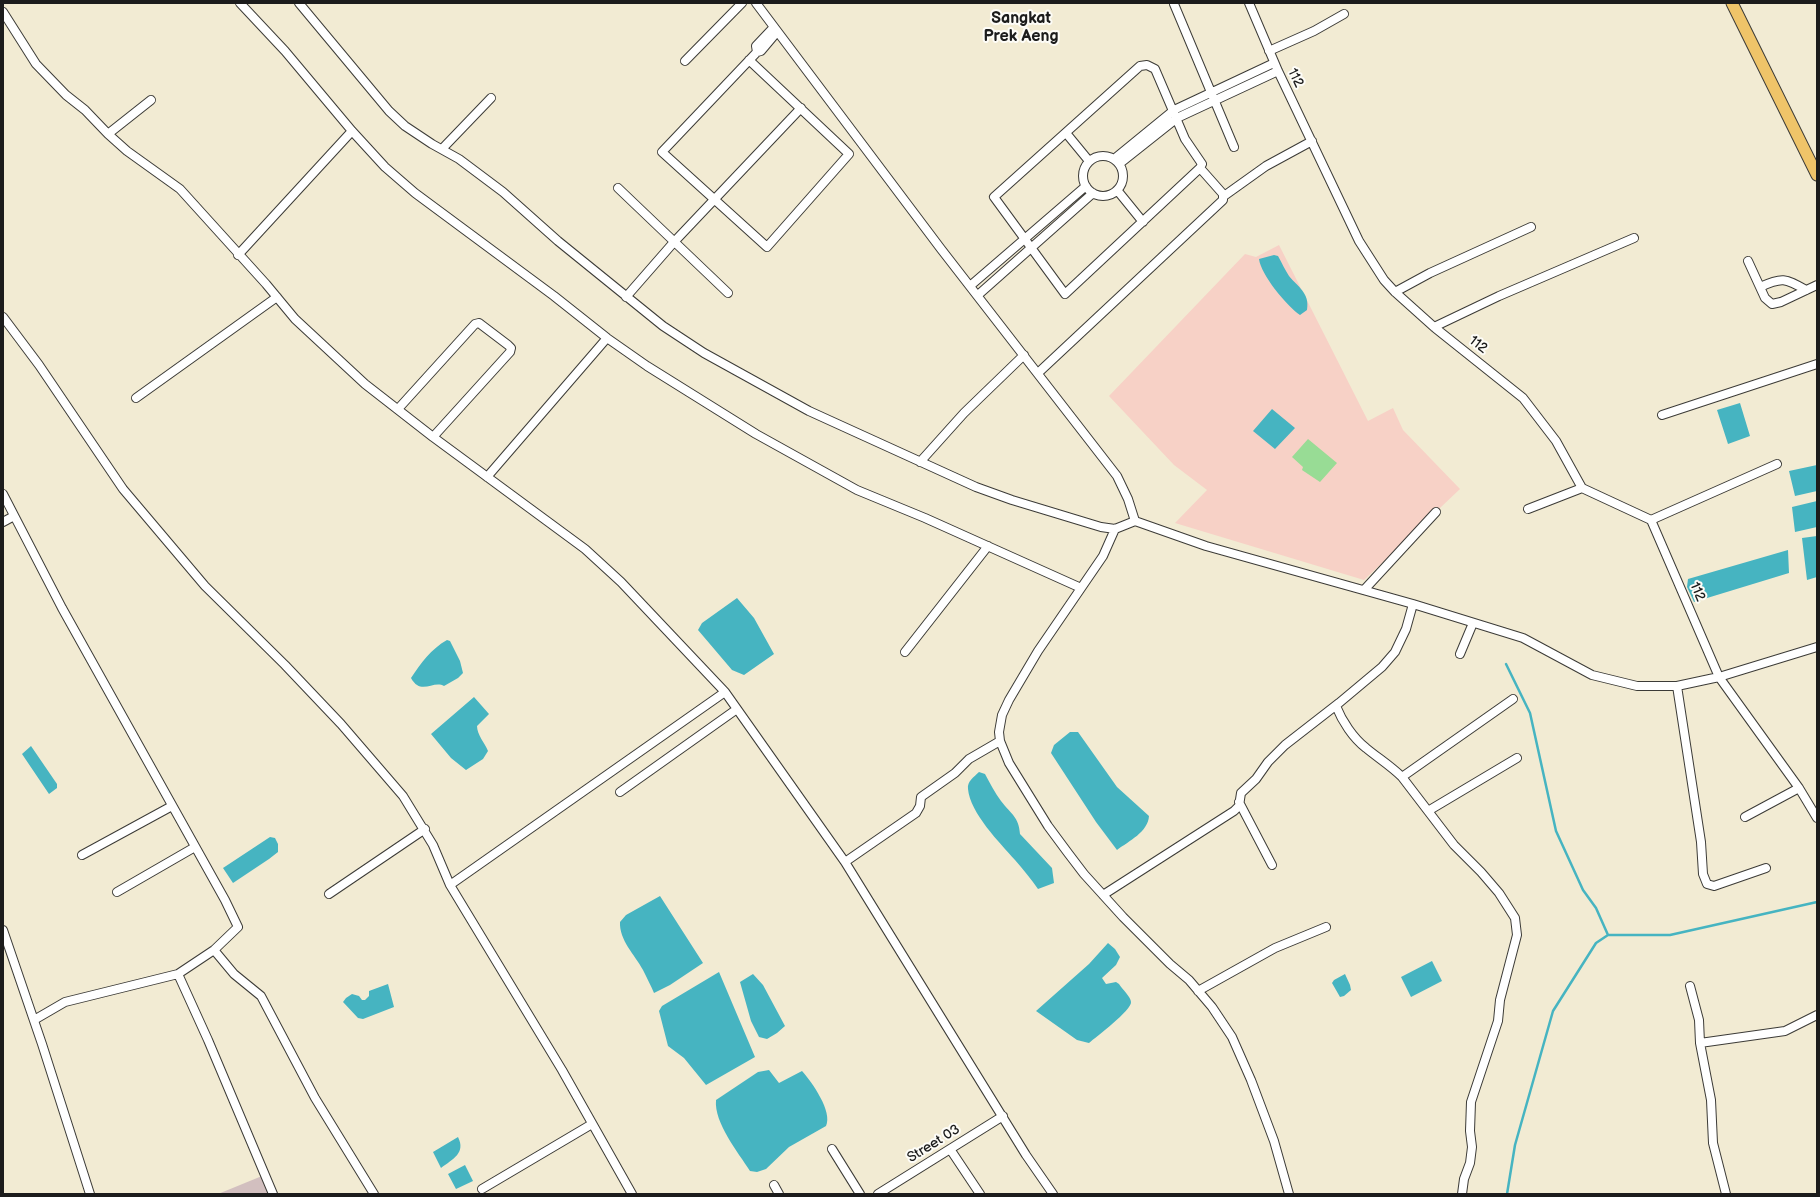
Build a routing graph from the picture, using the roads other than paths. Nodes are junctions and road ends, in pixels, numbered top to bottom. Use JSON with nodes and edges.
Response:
{"nodes":[{"id":1,"x":240,"y":3,"type":"edge"},
{"id":2,"x":299,"y":3,"type":"edge"},
{"id":3,"x":742,"y":3,"type":"edge"},
{"id":4,"x":756,"y":3,"type":"edge"},
{"id":5,"x":1249,"y":3,"type":"edge"},
{"id":6,"x":1732,"y":3,"type":"edge"},
{"id":7,"x":1174,"y":4,"type":"edge"},
{"id":8,"x":3,"y":12,"type":"edge"},
{"id":9,"x":1344,"y":14,"type":"dead end"},
{"id":10,"x":776,"y":30,"type":"junction"},
{"id":11,"x":1269,"y":51,"type":"junction"},
{"id":12,"x":749,"y":60,"type":"junction"},
{"id":13,"x":685,"y":61,"type":"dead end"},
{"id":14,"x":1274,"y":63,"type":"junction"},
{"id":15,"x":1278,"y":71,"type":"junction"},
{"id":16,"x":1211,"y":92,"type":"junction"},
{"id":17,"x":491,"y":98,"type":"dead end"},
{"id":18,"x":152,"y":100,"type":"dead end"},
{"id":19,"x":1214,"y":100,"type":"junction"},
{"id":20,"x":800,"y":108,"type":"junction"},
{"id":21,"x":1175,"y":114,"type":"junction"},
{"id":22,"x":352,"y":132,"type":"junction"},
{"id":23,"x":1066,"y":133,"type":"junction"},
{"id":24,"x":108,"y":134,"type":"junction"},
{"id":25,"x":1312,"y":141,"type":"junction"},
{"id":26,"x":1234,"y":147,"type":"dead end"},
{"id":27,"x":442,"y":149,"type":"junction"},
{"id":28,"x":1089,"y":161,"type":"junction"},
{"id":29,"x":1117,"y":162,"type":"junction"},
{"id":30,"x":1200,"y":168,"type":"junction"},
{"id":31,"x":1817,"y":175,"type":"edge"},
{"id":32,"x":1086,"y":186,"type":"junction"},
{"id":33,"x":618,"y":188,"type":"dead end"},
{"id":34,"x":1117,"y":190,"type":"junction"},
{"id":35,"x":1093,"y":193,"type":"junction"},
{"id":36,"x":1224,"y":196,"type":"junction"},
{"id":37,"x":715,"y":199,"type":"junction"},
{"id":38,"x":1143,"y":222,"type":"junction"},
{"id":39,"x":1531,"y":227,"type":"dead end"},
{"id":40,"x":1634,"y":238,"type":"dead end"},
{"id":41,"x":1024,"y":239,"type":"junction"},
{"id":42,"x":674,"y":242,"type":"junction"},
{"id":43,"x":1031,"y":248,"type":"junction"},
{"id":44,"x":238,"y":255,"type":"junction"},
{"id":45,"x":1748,"y":261,"type":"dead end"},
{"id":46,"x":1817,"y":285,"type":"edge"},
{"id":47,"x":970,"y":286,"type":"junction"},
{"id":48,"x":1760,"y":288,"type":"junction"},
{"id":49,"x":1806,"y":290,"type":"junction"},
{"id":50,"x":1395,"y":292,"type":"junction"},
{"id":51,"x":728,"y":293,"type":"dead end"},
{"id":52,"x":978,"y":296,"type":"junction"},
{"id":53,"x":277,"y":297,"type":"junction"},
{"id":54,"x":626,"y":297,"type":"junction"},
{"id":55,"x":3,"y":317,"type":"edge"},
{"id":56,"x":1434,"y":327,"type":"junction"},
{"id":57,"x":607,"y":338,"type":"junction"},
{"id":58,"x":1024,"y":355,"type":"junction"},
{"id":59,"x":1817,"y":364,"type":"edge"},
{"id":60,"x":1038,"y":373,"type":"junction"},
{"id":61,"x":136,"y":398,"type":"dead end"},
{"id":62,"x":398,"y":409,"type":"junction"},
{"id":63,"x":1662,"y":415,"type":"dead end"},
{"id":64,"x":433,"y":437,"type":"junction"},
{"id":65,"x":920,"y":462,"type":"junction"},
{"id":66,"x":1777,"y":464,"type":"dead end"},
{"id":67,"x":487,"y":477,"type":"junction"},
{"id":68,"x":1582,"y":488,"type":"junction"},
{"id":69,"x":3,"y":494,"type":"edge"},
{"id":70,"x":1528,"y":509,"type":"dead end"},
{"id":71,"x":1436,"y":512,"type":"dead end"},
{"id":72,"x":14,"y":516,"type":"junction"},
{"id":73,"x":1651,"y":520,"type":"junction"},
{"id":74,"x":1135,"y":521,"type":"junction"},
{"id":75,"x":3,"y":522,"type":"edge"},
{"id":76,"x":1115,"y":528,"type":"junction"},
{"id":77,"x":988,"y":546,"type":"junction"},
{"id":78,"x":1081,"y":588,"type":"junction"},
{"id":79,"x":1364,"y":590,"type":"junction"},
{"id":80,"x":1413,"y":604,"type":"junction"},
{"id":81,"x":1474,"y":623,"type":"junction"},
{"id":82,"x":1817,"y":647,"type":"edge"},
{"id":83,"x":905,"y":652,"type":"dead end"},
{"id":84,"x":1460,"y":654,"type":"dead end"},
{"id":85,"x":1719,"y":677,"type":"junction"},
{"id":86,"x":1677,"y":686,"type":"junction"},
{"id":87,"x":725,"y":692,"type":"junction"},
{"id":88,"x":1513,"y":700,"type":"dead end"},
{"id":89,"x":1336,"y":706,"type":"junction"},
{"id":90,"x":737,"y":709,"type":"junction"},
{"id":91,"x":1000,"y":741,"type":"junction"},
{"id":92,"x":1517,"y":758,"type":"dead end"},
{"id":93,"x":1402,"y":777,"type":"junction"},
{"id":94,"x":1799,"y":788,"type":"junction"},
{"id":95,"x":620,"y":792,"type":"dead end"},
{"id":96,"x":1239,"y":802,"type":"junction"},
{"id":97,"x":172,"y":806,"type":"junction"},
{"id":98,"x":1428,"y":811,"type":"junction"},
{"id":99,"x":1745,"y":817,"type":"dead end"},
{"id":100,"x":1817,"y":818,"type":"edge"},
{"id":101,"x":425,"y":829,"type":"junction"},
{"id":102,"x":195,"y":847,"type":"junction"},
{"id":103,"x":82,"y":855,"type":"dead end"},
{"id":104,"x":845,"y":862,"type":"junction"},
{"id":105,"x":1272,"y":865,"type":"dead end"},
{"id":106,"x":1766,"y":868,"type":"dead end"},
{"id":107,"x":450,"y":885,"type":"junction"},
{"id":108,"x":117,"y":892,"type":"dead end"},
{"id":109,"x":330,"y":894,"type":"dead end"},
{"id":110,"x":1103,"y":895,"type":"junction"},
{"id":111,"x":1326,"y":927,"type":"dead end"},
{"id":112,"x":3,"y":930,"type":"edge"},
{"id":113,"x":214,"y":950,"type":"junction"},
{"id":114,"x":178,"y":974,"type":"junction"},
{"id":115,"x":1690,"y":986,"type":"dead end"},
{"id":116,"x":1198,"y":991,"type":"junction"},
{"id":117,"x":1817,"y":1015,"type":"edge"},
{"id":118,"x":34,"y":1020,"type":"junction"},
{"id":119,"x":1700,"y":1043,"type":"junction"},
{"id":120,"x":1003,"y":1116,"type":"junction"},
{"id":121,"x":592,"y":1124,"type":"junction"},
{"id":122,"x":832,"y":1149,"type":"dead end"},
{"id":123,"x":950,"y":1149,"type":"junction"},
{"id":124,"x":774,"y":1185,"type":"dead end"},
{"id":125,"x":482,"y":1189,"type":"dead end"},
{"id":126,"x":979,"y":1193,"type":"edge"},
{"id":127,"x":90,"y":1194,"type":"edge"},
{"id":128,"x":273,"y":1194,"type":"edge"},
{"id":129,"x":374,"y":1194,"type":"edge"},
{"id":130,"x":632,"y":1194,"type":"edge"},
{"id":131,"x":779,"y":1194,"type":"edge"},
{"id":132,"x":860,"y":1194,"type":"edge"},
{"id":133,"x":878,"y":1194,"type":"edge"},
{"id":134,"x":1053,"y":1194,"type":"edge"},
{"id":135,"x":1290,"y":1194,"type":"edge"},
{"id":136,"x":1462,"y":1194,"type":"edge"},
{"id":137,"x":1726,"y":1194,"type":"edge"}],
"edges":[{"from":1,"to":22,"type":"street"},
{"from":2,"to":27,"type":"street"},
{"from":3,"to":13,"type":"street"},
{"from":4,"to":10,"type":"street"},
{"from":5,"to":11,"type":"street","name":"112"},
{"from":6,"to":31,"type":"main road"},
{"from":7,"to":16,"type":"street"},
{"from":8,"to":24,"type":"street"},
{"from":9,"to":11,"type":"street"},
{"from":10,"to":12,"type":"street"},
{"from":10,"to":47,"type":"street"},
{"from":11,"to":14,"type":"street","name":"112"},
{"from":12,"to":20,"type":"street"},
{"from":12,"to":37,"type":"street"},
{"from":14,"to":15,"type":"street","name":"112"},
{"from":14,"to":16,"type":"street"},
{"from":15,"to":19,"type":"street"},
{"from":15,"to":25,"type":"street","name":"112"},
{"from":16,"to":19,"type":"street"},
{"from":16,"to":21,"type":"street"},
{"from":17,"to":27,"type":"street"},
{"from":18,"to":24,"type":"street"},
{"from":19,"to":21,"type":"street"},
{"from":19,"to":26,"type":"street"},
{"from":20,"to":37,"type":"street"},
{"from":20,"to":37,"type":"street"},
{"from":21,"to":23,"type":"street"},
{"from":21,"to":29,"type":"street"},
{"from":21,"to":30,"type":"street"},
{"from":22,"to":44,"type":"street"},
{"from":22,"to":57,"type":"street"},
{"from":23,"to":28,"type":"street"},
{"from":23,"to":41,"type":"street"},
{"from":24,"to":44,"type":"street"},
{"from":25,"to":36,"type":"street"},
{"from":25,"to":50,"type":"street","name":"112"},
{"from":27,"to":54,"type":"street"},
{"from":28,"to":29,"type":"street"},
{"from":28,"to":32,"type":"street"},
{"from":29,"to":34,"type":"street"},
{"from":30,"to":36,"type":"street"},
{"from":30,"to":38,"type":"street"},
{"from":32,"to":35,"type":"street"},
{"from":32,"to":41,"type":"street"},
{"from":33,"to":42,"type":"street"},
{"from":34,"to":35,"type":"street"},
{"from":34,"to":38,"type":"street"},
{"from":35,"to":43,"type":"street"},
{"from":36,"to":60,"type":"street"},
{"from":37,"to":42,"type":"street"},
{"from":38,"to":43,"type":"street"},
{"from":39,"to":50,"type":"street"},
{"from":40,"to":56,"type":"street"},
{"from":41,"to":43,"type":"street"},
{"from":41,"to":47,"type":"street"},
{"from":42,"to":51,"type":"street"},
{"from":42,"to":54,"type":"street"},
{"from":43,"to":52,"type":"street"},
{"from":44,"to":53,"type":"street"},
{"from":45,"to":48,"type":"street"},
{"from":46,"to":49,"type":"street"},
{"from":47,"to":52,"type":"street"},
{"from":48,"to":49,"type":"street"},
{"from":48,"to":49,"type":"street"},
{"from":50,"to":56,"type":"street","name":"112"},
{"from":52,"to":58,"type":"street"},
{"from":53,"to":61,"type":"street"},
{"from":53,"to":62,"type":"street"},
{"from":54,"to":65,"type":"street"},
{"from":55,"to":101,"type":"street"},
{"from":56,"to":68,"type":"street","name":"112"},
{"from":57,"to":67,"type":"street"},
{"from":57,"to":77,"type":"street"},
{"from":58,"to":60,"type":"street"},
{"from":58,"to":65,"type":"street"},
{"from":59,"to":63,"type":"street"},
{"from":60,"to":74,"type":"street"},
{"from":62,"to":64,"type":"street"},
{"from":62,"to":64,"type":"street"},
{"from":64,"to":67,"type":"street"},
{"from":65,"to":76,"type":"street"},
{"from":66,"to":73,"type":"street"},
{"from":67,"to":87,"type":"street"},
{"from":68,"to":70,"type":"street"},
{"from":68,"to":73,"type":"street"},
{"from":69,"to":72,"type":"street"},
{"from":71,"to":79,"type":"street"},
{"from":72,"to":75,"type":"street"},
{"from":72,"to":97,"type":"street"},
{"from":73,"to":85,"type":"street","name":"112"},
{"from":74,"to":76,"type":"street"},
{"from":74,"to":79,"type":"street"},
{"from":76,"to":78,"type":"street"},
{"from":77,"to":78,"type":"street"},
{"from":77,"to":83,"type":"street"},
{"from":78,"to":91,"type":"street"},
{"from":79,"to":80,"type":"street"},
{"from":80,"to":81,"type":"street"},
{"from":80,"to":89,"type":"street"},
{"from":81,"to":84,"type":"street"},
{"from":81,"to":86,"type":"street"},
{"from":82,"to":85,"type":"street"},
{"from":85,"to":86,"type":"street"},
{"from":85,"to":94,"type":"street","name":"112"},
{"from":86,"to":106,"type":"street"},
{"from":87,"to":90,"type":"street"},
{"from":87,"to":107,"type":"street"},
{"from":88,"to":93,"type":"street"},
{"from":89,"to":93,"type":"street"},
{"from":89,"to":96,"type":"street"},
{"from":90,"to":95,"type":"street"},
{"from":90,"to":104,"type":"street"},
{"from":91,"to":104,"type":"street"},
{"from":91,"to":110,"type":"street"},
{"from":92,"to":98,"type":"street"},
{"from":93,"to":98,"type":"street"},
{"from":94,"to":99,"type":"street"},
{"from":94,"to":100,"type":"street","name":"112"},
{"from":96,"to":105,"type":"street"},
{"from":96,"to":110,"type":"street"},
{"from":97,"to":102,"type":"street"},
{"from":97,"to":103,"type":"street"},
{"from":98,"to":136,"type":"street"},
{"from":101,"to":107,"type":"street"},
{"from":101,"to":109,"type":"street"},
{"from":102,"to":108,"type":"street"},
{"from":102,"to":113,"type":"street"},
{"from":104,"to":120,"type":"street"},
{"from":107,"to":121,"type":"street"},
{"from":110,"to":116,"type":"street"},
{"from":111,"to":116,"type":"street"},
{"from":112,"to":118,"type":"street"},
{"from":113,"to":114,"type":"street"},
{"from":113,"to":129,"type":"street"},
{"from":114,"to":118,"type":"street"},
{"from":114,"to":128,"type":"street"},
{"from":115,"to":119,"type":"street"},
{"from":116,"to":135,"type":"street"},
{"from":117,"to":119,"type":"street"},
{"from":118,"to":127,"type":"street"},
{"from":119,"to":137,"type":"street"},
{"from":120,"to":123,"type":"street","name":"Street 03"},
{"from":120,"to":134,"type":"street"},
{"from":121,"to":125,"type":"street"},
{"from":121,"to":130,"type":"street"},
{"from":122,"to":132,"type":"street"},
{"from":123,"to":126,"type":"street"},
{"from":123,"to":133,"type":"street","name":"Street 03"},
{"from":124,"to":131,"type":"street"}]}
